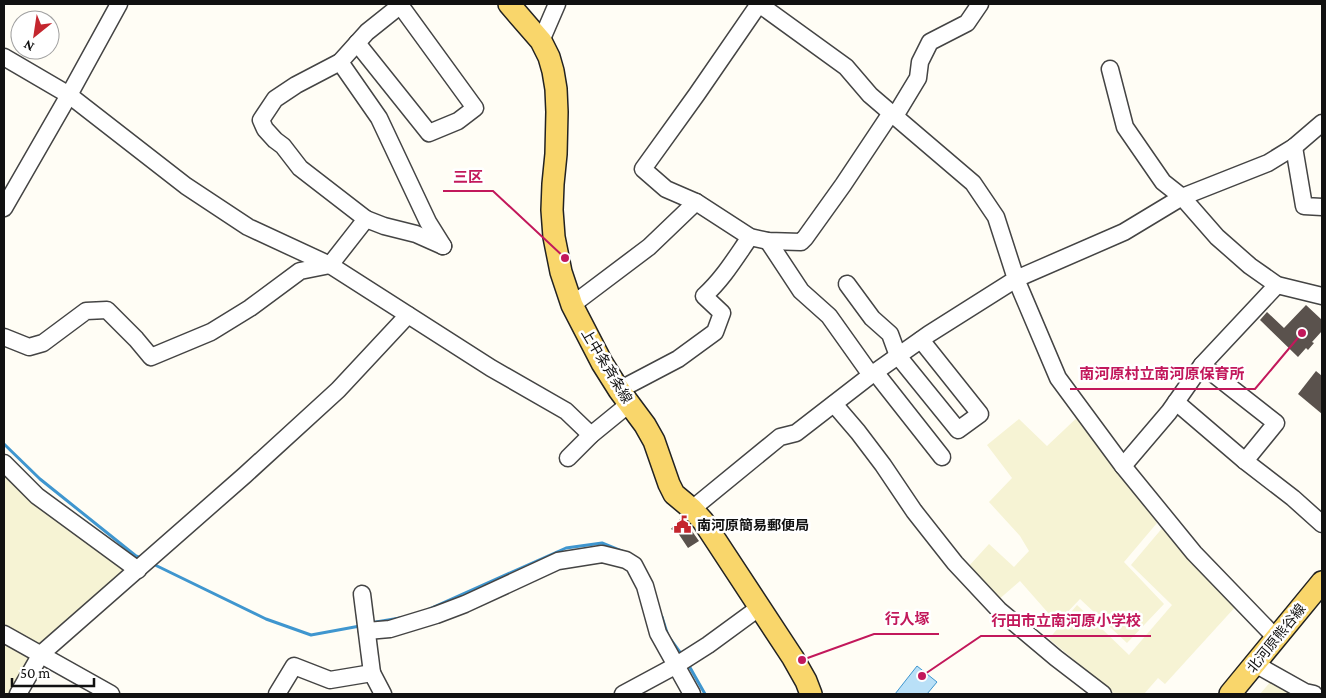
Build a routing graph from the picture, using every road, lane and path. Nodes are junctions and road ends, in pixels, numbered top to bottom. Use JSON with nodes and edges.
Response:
{"nodes":[{"id":1,"x":119,"y":4,"type":"edge"},
{"id":2,"x":509,"y":4,"type":"edge"},
{"id":3,"x":557,"y":4,"type":"edge"},
{"id":4,"x":759,"y":4,"type":"edge"},
{"id":5,"x":980,"y":4,"type":"edge"},
{"id":6,"x":392,"y":7,"type":"edge"},
{"id":7,"x":541,"y":41,"type":"junction"},
{"id":8,"x":357,"y":43,"type":"junction"},
{"id":9,"x":4,"y":57,"type":"edge"},
{"id":10,"x":340,"y":62,"type":"junction"},
{"id":11,"x":1110,"y":69,"type":"dead end"},
{"id":12,"x":69,"y":95,"type":"junction"},
{"id":13,"x":893,"y":114,"type":"junction"},
{"id":14,"x":1320,"y":129,"type":"edge"},
{"id":15,"x":1294,"y":147,"type":"junction"},
{"id":16,"x":1182,"y":197,"type":"junction"},
{"id":17,"x":696,"y":202,"type":"junction"},
{"id":18,"x":1322,"y":207,"type":"edge"},
{"id":19,"x":4,"y":208,"type":"edge"},
{"id":20,"x":366,"y":219,"type":"junction"},
{"id":21,"x":750,"y":237,"type":"junction"},
{"id":22,"x":768,"y":241,"type":"junction"},
{"id":23,"x":330,"y":265,"type":"junction"},
{"id":24,"x":1016,"y":279,"type":"junction"},
{"id":25,"x":847,"y":284,"type":"dead end"},
{"id":26,"x":1277,"y":285,"type":"junction"},
{"id":27,"x":1322,"y":296,"type":"edge"},
{"id":28,"x":572,"y":306,"type":"junction"},
{"id":29,"x":408,"y":316,"type":"junction"},
{"id":30,"x":4,"y":337,"type":"edge"},
{"id":31,"x":921,"y":340,"type":"junction"},
{"id":32,"x":898,"y":356,"type":"junction"},
{"id":33,"x":1202,"y":365,"type":"junction"},
{"id":34,"x":873,"y":374,"type":"junction"},
{"id":35,"x":624,"y":397,"type":"junction"},
{"id":36,"x":1176,"y":402,"type":"junction"},
{"id":37,"x":834,"y":404,"type":"junction"},
{"id":38,"x":592,"y":435,"type":"junction"},
{"id":39,"x":942,"y":457,"type":"dead end"},
{"id":40,"x":568,"y":458,"type":"dead end"},
{"id":41,"x":1245,"y":461,"type":"junction"},
{"id":42,"x":4,"y":463,"type":"edge"},
{"id":43,"x":1123,"y":466,"type":"junction"},
{"id":44,"x":692,"y":508,"type":"junction"},
{"id":45,"x":1322,"y":524,"type":"edge"},
{"id":46,"x":138,"y":570,"type":"junction"},
{"id":47,"x":1322,"y":582,"type":"edge"},
{"id":48,"x":362,"y":594,"type":"dead end"},
{"id":49,"x":760,"y":607,"type":"junction"},
{"id":50,"x":367,"y":631,"type":"junction"},
{"id":51,"x":4,"y":634,"type":"edge"},
{"id":52,"x":1276,"y":638,"type":"junction"},
{"id":53,"x":41,"y":654,"type":"junction"},
{"id":54,"x":1255,"y":664,"type":"junction"},
{"id":55,"x":675,"y":666,"type":"junction"},
{"id":56,"x":372,"y":673,"type":"junction"},
{"id":57,"x":328,"y":687,"type":"edge"},
{"id":58,"x":18,"y":694,"type":"edge"},
{"id":59,"x":111,"y":694,"type":"edge"},
{"id":60,"x":277,"y":694,"type":"edge"},
{"id":61,"x":383,"y":694,"type":"edge"},
{"id":62,"x":623,"y":694,"type":"edge"},
{"id":63,"x":692,"y":694,"type":"edge"},
{"id":64,"x":811,"y":694,"type":"edge"},
{"id":65,"x":1103,"y":694,"type":"edge"},
{"id":66,"x":1230,"y":694,"type":"edge"},
{"id":67,"x":1314,"y":694,"type":"edge"}],
"edges":[{"from":1,"to":12,"type":"street"},
{"from":2,"to":7,"type":"main road","name":"上中条斉条線"},
{"from":3,"to":7,"type":"street"},
{"from":4,"to":13,"type":"street"},
{"from":4,"to":17,"type":"street"},
{"from":5,"to":13,"type":"street"},
{"from":6,"to":8,"type":"street"},
{"from":6,"to":8,"type":"street"},
{"from":7,"to":28,"type":"main road","name":"上中条斉条線"},
{"from":8,"to":10,"type":"street"},
{"from":9,"to":12,"type":"street"},
{"from":10,"to":20,"type":"street"},
{"from":10,"to":20,"type":"street"},
{"from":11,"to":16,"type":"street"},
{"from":12,"to":19,"type":"street"},
{"from":12,"to":23,"type":"street"},
{"from":13,"to":22,"type":"street"},
{"from":13,"to":24,"type":"street"},
{"from":14,"to":15,"type":"street"},
{"from":15,"to":16,"type":"street"},
{"from":15,"to":18,"type":"street"},
{"from":16,"to":24,"type":"street"},
{"from":16,"to":26,"type":"street"},
{"from":17,"to":21,"type":"street"},
{"from":17,"to":28,"type":"street"},
{"from":20,"to":23,"type":"street"},
{"from":21,"to":22,"type":"street"},
{"from":21,"to":35,"type":"street"},
{"from":22,"to":34,"type":"street"},
{"from":23,"to":29,"type":"street"},
{"from":23,"to":30,"type":"street"},
{"from":24,"to":31,"type":"street"},
{"from":24,"to":43,"type":"street"},
{"from":25,"to":32,"type":"street"},
{"from":26,"to":27,"type":"street"},
{"from":26,"to":33,"type":"street"},
{"from":28,"to":35,"type":"main road","name":"上中条斉条線"},
{"from":29,"to":38,"type":"street"},
{"from":29,"to":46,"type":"street"},
{"from":31,"to":32,"type":"street"},
{"from":31,"to":32,"type":"street"},
{"from":32,"to":34,"type":"street"},
{"from":33,"to":36,"type":"street"},
{"from":33,"to":41,"type":"street"},
{"from":34,"to":37,"type":"street"},
{"from":34,"to":39,"type":"street"},
{"from":35,"to":38,"type":"street"},
{"from":35,"to":44,"type":"main road","name":"上中条斉条線"},
{"from":36,"to":41,"type":"street"},
{"from":36,"to":43,"type":"street"},
{"from":37,"to":44,"type":"street"},
{"from":37,"to":65,"type":"street"},
{"from":38,"to":40,"type":"street"},
{"from":41,"to":45,"type":"street"},
{"from":42,"to":46,"type":"street"},
{"from":43,"to":52,"type":"street"},
{"from":44,"to":49,"type":"main road","name":"上中条斉条線"},
{"from":46,"to":53,"type":"street"},
{"from":47,"to":52,"type":"main road","name":"北河原熊谷線"},
{"from":48,"to":50,"type":"street"},
{"from":49,"to":55,"type":"street"},
{"from":49,"to":64,"type":"main road","name":"上中条斉条線"},
{"from":50,"to":55,"type":"street"},
{"from":50,"to":56,"type":"street"},
{"from":51,"to":53,"type":"street"},
{"from":52,"to":54,"type":"main road","name":"北河原熊谷線"},
{"from":53,"to":58,"type":"street"},
{"from":53,"to":59,"type":"street"},
{"from":54,"to":66,"type":"main road","name":"北河原熊谷線"},
{"from":54,"to":67,"type":"street"},
{"from":55,"to":62,"type":"street"},
{"from":55,"to":63,"type":"street"},
{"from":56,"to":57,"type":"street"},
{"from":56,"to":61,"type":"street"},
{"from":57,"to":60,"type":"street"}]}
